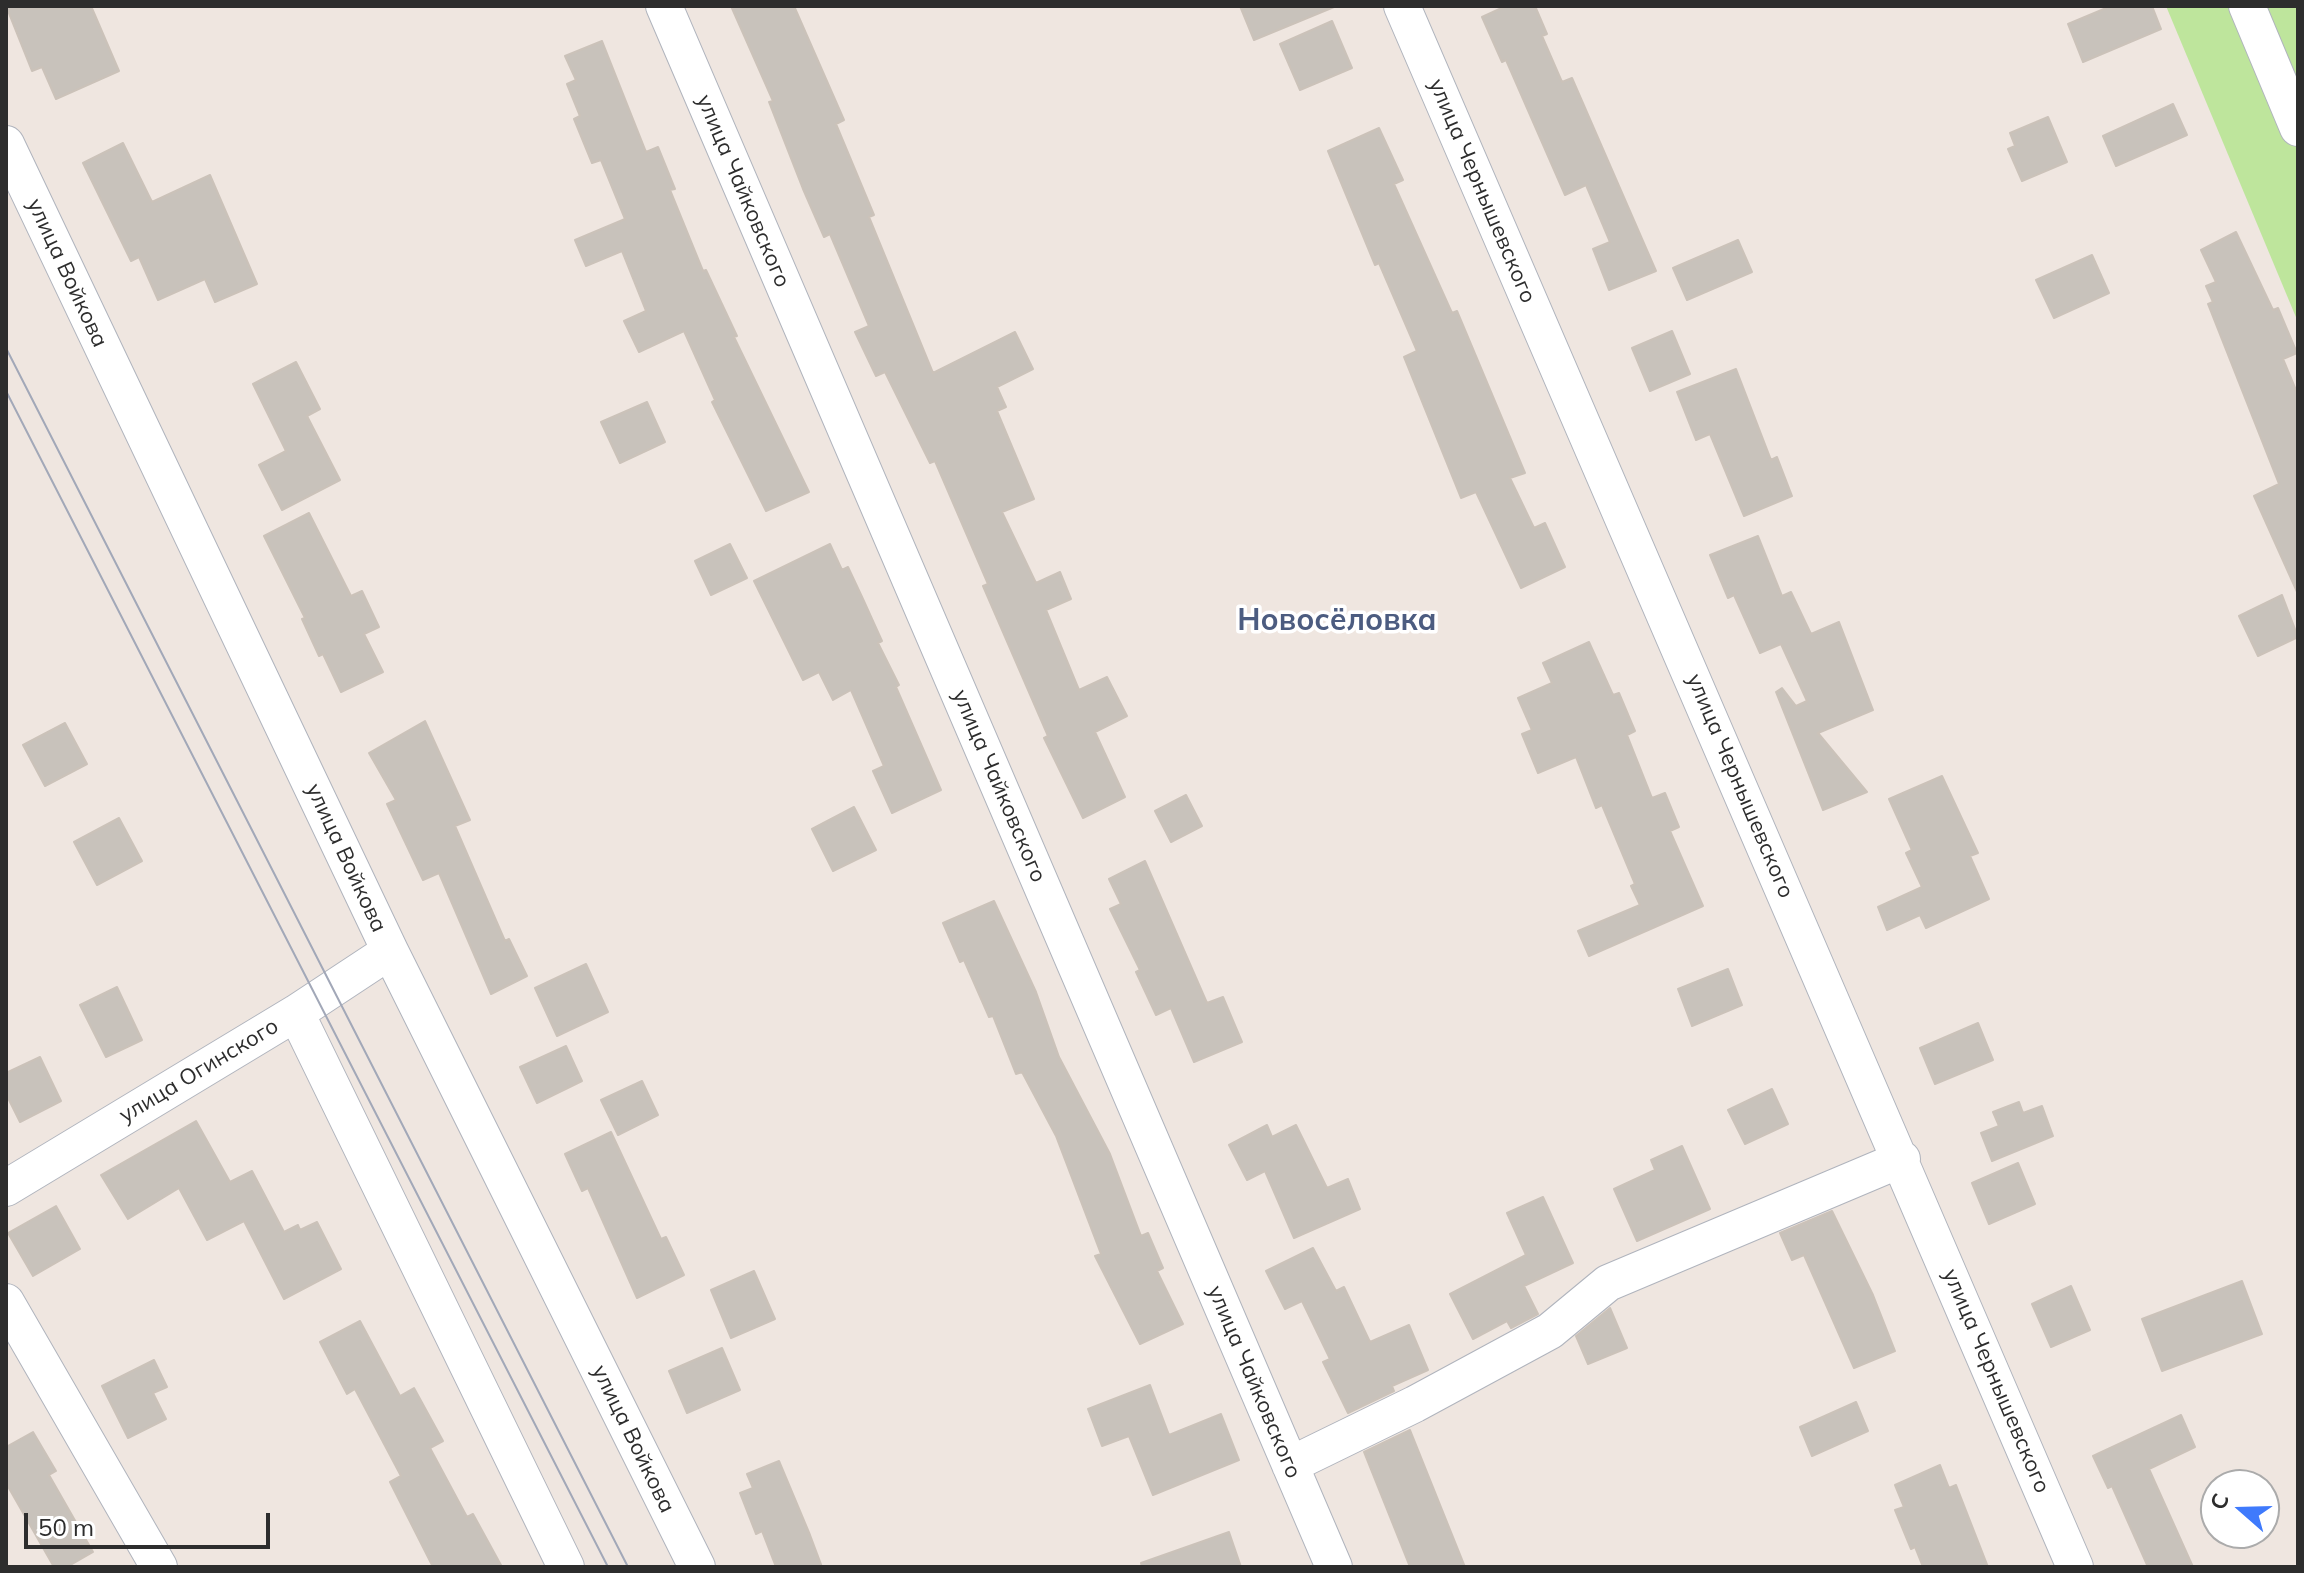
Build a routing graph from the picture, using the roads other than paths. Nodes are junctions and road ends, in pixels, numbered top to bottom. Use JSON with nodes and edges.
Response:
{"nodes":[{"id":1,"x":664,"y":6,"type":"edge"},
{"id":2,"x":1402,"y":6,"type":"edge"},
{"id":3,"x":2247,"y":6,"type":"edge"},
{"id":4,"x":2298,"y":128,"type":"edge"},
{"id":5,"x":6,"y":144,"type":"edge"},
{"id":6,"x":390,"y":951,"type":"junction"},
{"id":7,"x":296,"y":1013,"type":"junction"},
{"id":8,"x":1902,"y":1159,"type":"junction"},
{"id":9,"x":6,"y":1188,"type":"edge"},
{"id":10,"x":6,"y":1302,"type":"edge"},
{"id":11,"x":1290,"y":1465,"type":"junction"},
{"id":12,"x":159,"y":1567,"type":"edge"},
{"id":13,"x":566,"y":1567,"type":"edge"},
{"id":14,"x":697,"y":1567,"type":"edge"},
{"id":15,"x":1334,"y":1567,"type":"edge"},
{"id":16,"x":2075,"y":1567,"type":"edge"}],
"edges":[{"from":1,"to":11,"type":"street","name":"улица Чайковского"},
{"from":2,"to":8,"type":"street","name":"улица Чернышевского"},
{"from":3,"to":4,"type":"street"},
{"from":5,"to":6,"type":"street","name":"улица Войкова"},
{"from":6,"to":7,"type":"street","name":"улица Огинского"},
{"from":6,"to":14,"type":"street","name":"улица Войкова"},
{"from":7,"to":9,"type":"street","name":"улица Огинского"},
{"from":7,"to":13,"type":"street"},
{"from":8,"to":11,"type":"street"},
{"from":8,"to":16,"type":"street","name":"улица Чернышевского"},
{"from":10,"to":12,"type":"street"},
{"from":11,"to":15,"type":"street","name":"улица Чайковского"}]}
